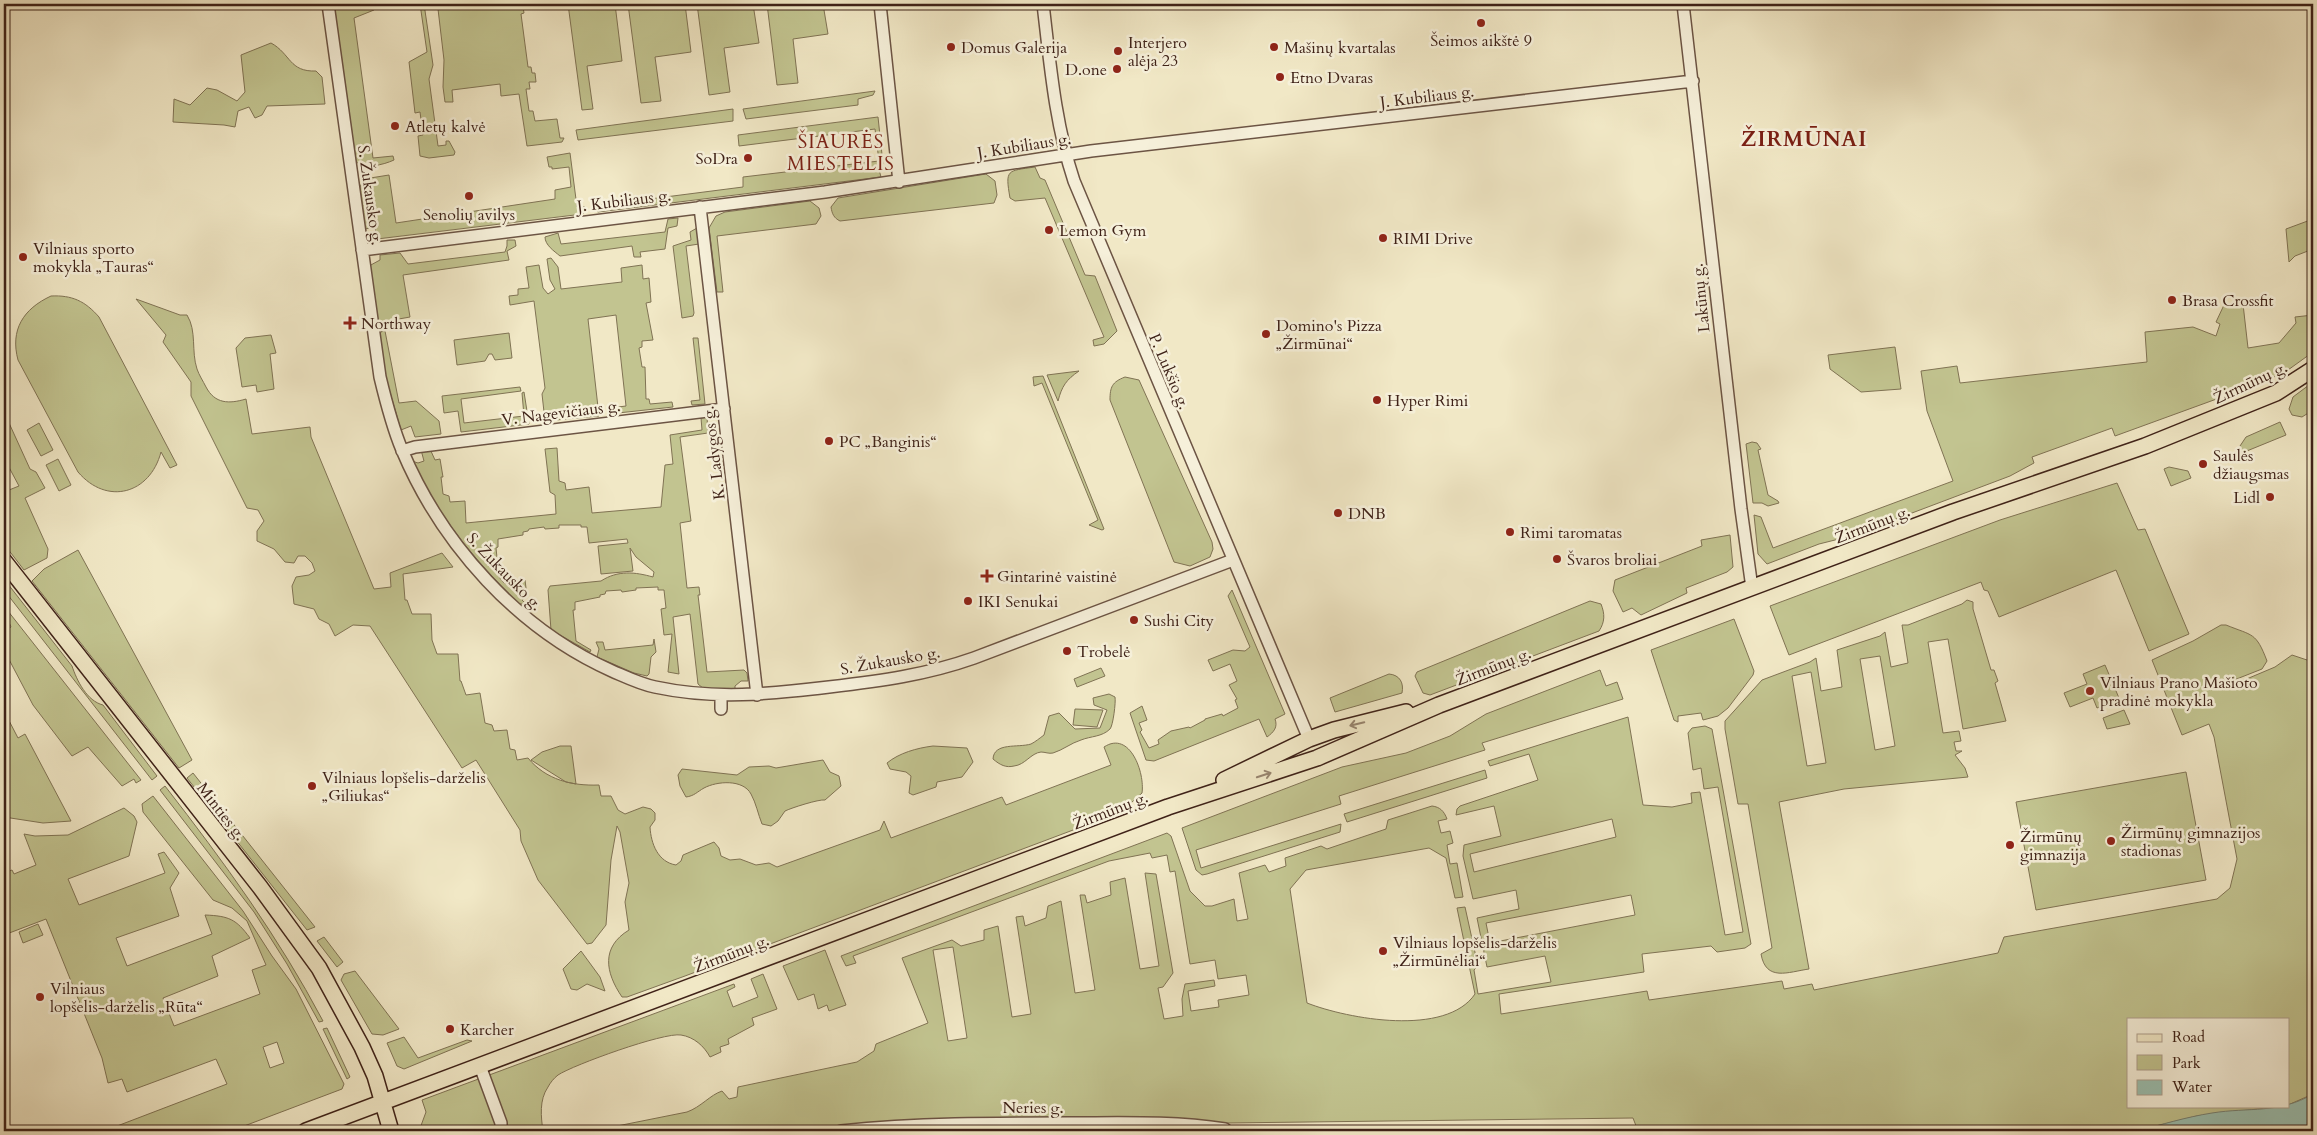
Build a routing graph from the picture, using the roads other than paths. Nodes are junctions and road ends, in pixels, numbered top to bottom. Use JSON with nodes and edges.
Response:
{"nodes":[{"id":1,"x":328,"y":4,"type":"edge"},
{"id":2,"x":880,"y":4,"type":"edge"},
{"id":3,"x":1043,"y":4,"type":"edge"},
{"id":4,"x":1683,"y":4,"type":"edge"},
{"id":5,"x":1693,"y":81,"type":"junction"},
{"id":6,"x":1065,"y":155,"type":"junction"},
{"id":7,"x":899,"y":182,"type":"junction"},
{"id":8,"x":700,"y":207,"type":"junction"},
{"id":9,"x":362,"y":250,"type":"junction"},
{"id":10,"x":2313,"y":369,"type":"edge"},
{"id":11,"x":724,"y":409,"type":"junction"},
{"id":12,"x":402,"y":451,"type":"junction"},
{"id":13,"x":1233,"y":560,"type":"junction"},
{"id":14,"x":4,"y":561,"type":"edge"},
{"id":15,"x":1752,"y":588,"type":"junction"},
{"id":16,"x":757,"y":695,"type":"junction"},
{"id":17,"x":721,"y":696,"type":"junction"},
{"id":18,"x":1439,"y":705,"type":"junction"},
{"id":19,"x":721,"y":712,"type":"dead end"},
{"id":20,"x":1309,"y":739,"type":"junction"},
{"id":21,"x":1316,"y":758,"type":"junction"},
{"id":22,"x":1168,"y":807,"type":"junction"},
{"id":23,"x":480,"y":1066,"type":"junction"},
{"id":24,"x":382,"y":1102,"type":"junction"},
{"id":25,"x":1225,"y":1130,"type":"dead end"},
{"id":26,"x":306,"y":1131,"type":"edge"},
{"id":27,"x":391,"y":1131,"type":"edge"},
{"id":28,"x":501,"y":1131,"type":"edge"},
{"id":29,"x":841,"y":1131,"type":"edge"}],
"edges":[{"from":1,"to":9,"type":"street","name":"S. Žukausko g."},
{"from":2,"to":7,"type":"street"},
{"from":3,"to":6,"type":"street","name":"P. Lukšio g."},
{"from":4,"to":5,"type":"street","name":"Lakūnų g."},
{"from":5,"to":6,"type":"street","name":"J. Kubiliaus g."},
{"from":5,"to":15,"type":"street","name":"Lakūnų g."},
{"from":6,"to":7,"type":"street","name":"J. Kubiliaus g."},
{"from":6,"to":13,"type":"street","name":"P. Lukšio g."},
{"from":7,"to":8,"type":"street","name":"J. Kubiliaus g."},
{"from":8,"to":9,"type":"street","name":"J. Kubiliaus g."},
{"from":8,"to":11,"type":"street","name":"K. Ladygos g."},
{"from":9,"to":12,"type":"street","name":"S. Žukausko g."},
{"from":10,"to":15,"type":"main road","name":"Žirmūnų g."},
{"from":11,"to":12,"type":"street","name":"V. Nagevičiaus g."},
{"from":11,"to":16,"type":"street","name":"K. Ladygos g."},
{"from":12,"to":17,"type":"street","name":"S. Žukausko g."},
{"from":13,"to":16,"type":"street","name":"S. Žukausko g."},
{"from":13,"to":20,"type":"street","name":"P. Lukšio g."},
{"from":14,"to":24,"type":"main road","name":"Minties g."},
{"from":15,"to":18,"type":"main road","name":"Žirmūnų g."},
{"from":16,"to":17,"type":"street","name":"S. Žukausko g."},
{"from":17,"to":19,"type":"street"},
{"from":18,"to":20,"type":"main road","name":"Žirmūnų g.","one_way":true},
{"from":18,"to":21,"type":"main road","name":"Žirmūnų g."},
{"from":20,"to":21,"type":"main road"},
{"from":20,"to":22,"type":"main road","name":"Žirmūnų g."},
{"from":22,"to":21,"type":"main road","name":"Žirmūnų g.","one_way":true},
{"from":22,"to":23,"type":"main road","name":"Žirmūnų g."},
{"from":23,"to":24,"type":"main road","name":"Žirmūnų g."},
{"from":23,"to":28,"type":"street"},
{"from":24,"to":26,"type":"main road","name":"Žirmūnų g."},
{"from":24,"to":27,"type":"main road","name":"Minties g."},
{"from":25,"to":29,"type":"street","name":"Neries g."}]}
